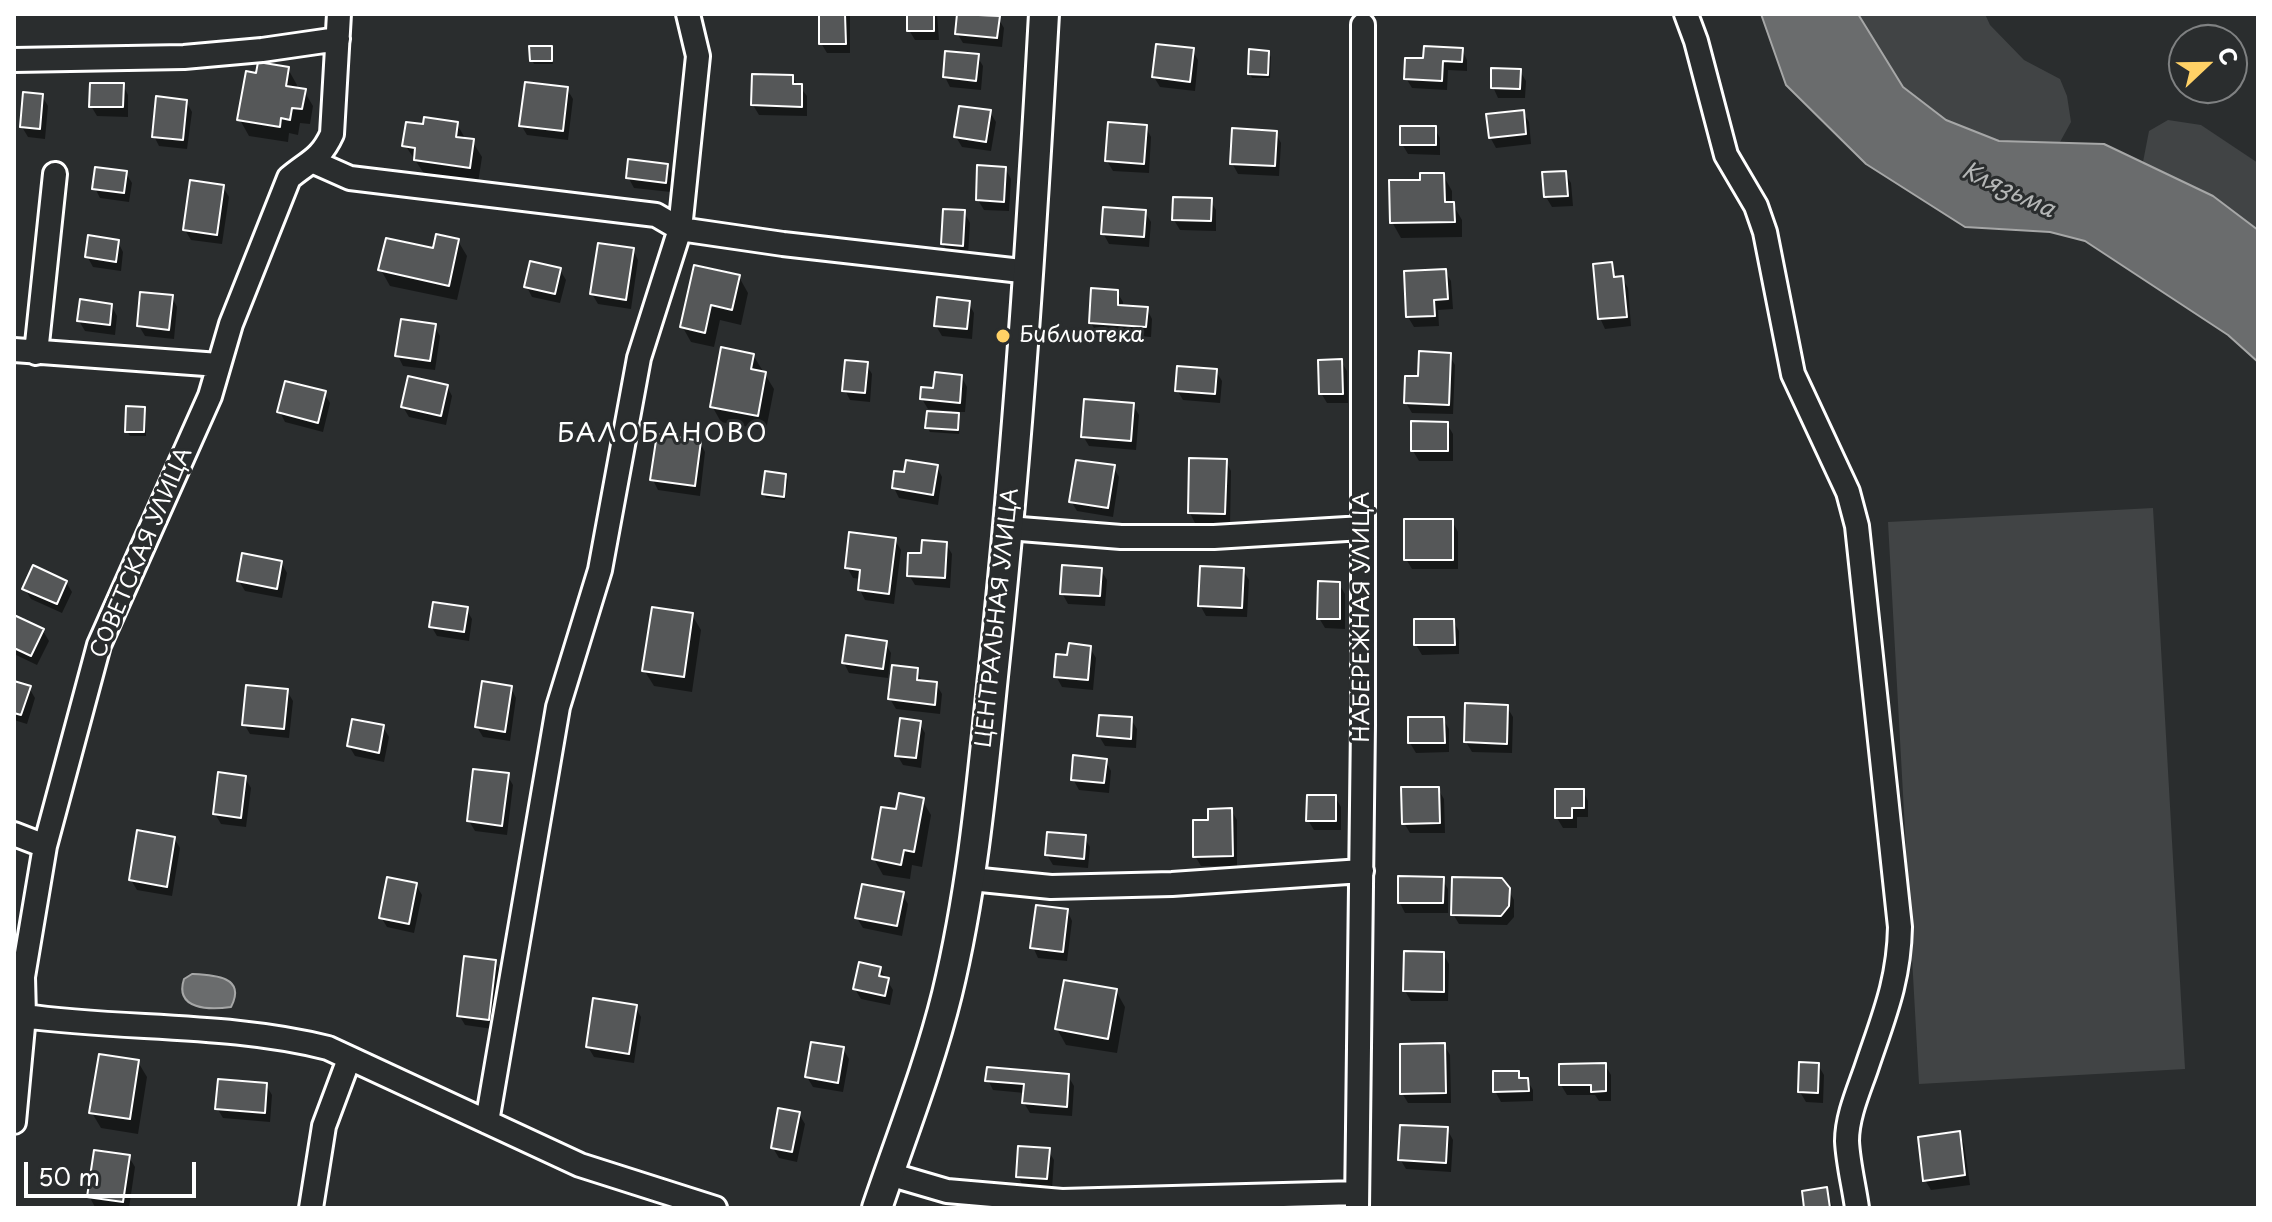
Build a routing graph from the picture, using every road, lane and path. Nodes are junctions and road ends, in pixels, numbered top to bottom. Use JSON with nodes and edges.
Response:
{"nodes":[{"id":1,"x":339,"y":14,"type":"edge"},
{"id":2,"x":688,"y":14,"type":"edge"},
{"id":3,"x":700,"y":14,"type":"edge"},
{"id":4,"x":1044,"y":14,"type":"edge"},
{"id":5,"x":1686,"y":14,"type":"edge"},
{"id":6,"x":1363,"y":25,"type":"dead end"},
{"id":7,"x":338,"y":39,"type":"junction"},
{"id":8,"x":698,"y":56,"type":"junction"},
{"id":9,"x":14,"y":60,"type":"edge"},
{"id":10,"x":314,"y":162,"type":"junction"},
{"id":11,"x":55,"y":174,"type":"dead end"},
{"id":12,"x":680,"y":229,"type":"junction"},
{"id":13,"x":1030,"y":272,"type":"junction"},
{"id":14,"x":25,"y":352,"type":"edge"},
{"id":15,"x":219,"y":365,"type":"junction"},
{"id":16,"x":1008,"y":528,"type":"junction"},
{"id":17,"x":1363,"y":528,"type":"junction"},
{"id":18,"x":14,"y":834,"type":"edge"},
{"id":19,"x":45,"y":846,"type":"junction"},
{"id":20,"x":1362,"y":871,"type":"junction"},
{"id":21,"x":971,"y":879,"type":"junction"},
{"id":22,"x":24,"y":1016,"type":"junction"},
{"id":23,"x":349,"y":1059,"type":"junction"},
{"id":24,"x":14,"y":1122,"type":"edge"},
{"id":25,"x":487,"y":1122,"type":"junction"},
{"id":26,"x":889,"y":1174,"type":"junction"},
{"id":27,"x":945,"y":1200,"type":"edge"},
{"id":28,"x":1357,"y":1200,"type":"edge"},
{"id":29,"x":311,"y":1208,"type":"edge"},
{"id":30,"x":715,"y":1208,"type":"edge"},
{"id":31,"x":877,"y":1208,"type":"edge"},
{"id":32,"x":1857,"y":1208,"type":"edge"}],
"edges":[{"from":1,"to":7,"type":"street","name":"СОВЕТСКАЯ УЛИЦА"},
{"from":2,"to":8,"type":"street"},
{"from":3,"to":8,"type":"street"},
{"from":4,"to":13,"type":"main road","name":"ЦЕНТРАЛЬНАЯ УЛИЦА"},
{"from":5,"to":32,"type":"street"},
{"from":6,"to":17,"type":"street","name":"НАБЕРЕЖНАЯ УЛИЦА"},
{"from":7,"to":9,"type":"street"},
{"from":7,"to":10,"type":"street","name":"СОВЕТСКАЯ УЛИЦА"},
{"from":8,"to":12,"type":"street"},
{"from":10,"to":12,"type":"street"},
{"from":10,"to":15,"type":"street","name":"СОВЕТСКАЯ УЛИЦА"},
{"from":11,"to":14,"type":"street"},
{"from":12,"to":13,"type":"street"},
{"from":12,"to":25,"type":"street"},
{"from":13,"to":16,"type":"main road","name":"ЦЕНТРАЛЬНАЯ УЛИЦА"},
{"from":14,"to":15,"type":"street"},
{"from":15,"to":19,"type":"street","name":"СОВЕТСКАЯ УЛИЦА"},
{"from":16,"to":17,"type":"street"},
{"from":16,"to":21,"type":"main road","name":"ЦЕНТРАЛЬНАЯ УЛИЦА"},
{"from":17,"to":20,"type":"street","name":"НАБЕРЕЖНАЯ УЛИЦА"},
{"from":18,"to":19,"type":"street"},
{"from":19,"to":22,"type":"street","name":"СОВЕТСКАЯ УЛИЦА"},
{"from":20,"to":21,"type":"street"},
{"from":20,"to":28,"type":"street","name":"НАБЕРЕЖНАЯ УЛИЦА"},
{"from":21,"to":26,"type":"main road","name":"ЦЕНТРАЛЬНАЯ УЛИЦА"},
{"from":22,"to":23,"type":"street"},
{"from":22,"to":24,"type":"street","name":"СОВЕТСКАЯ УЛИЦА"},
{"from":23,"to":25,"type":"street"},
{"from":23,"to":29,"type":"street"},
{"from":25,"to":30,"type":"street"},
{"from":26,"to":27,"type":"street"},
{"from":26,"to":31,"type":"main road","name":"ЦЕНТРАЛЬНАЯ УЛИЦА"},
{"from":27,"to":28,"type":"street"}]}
